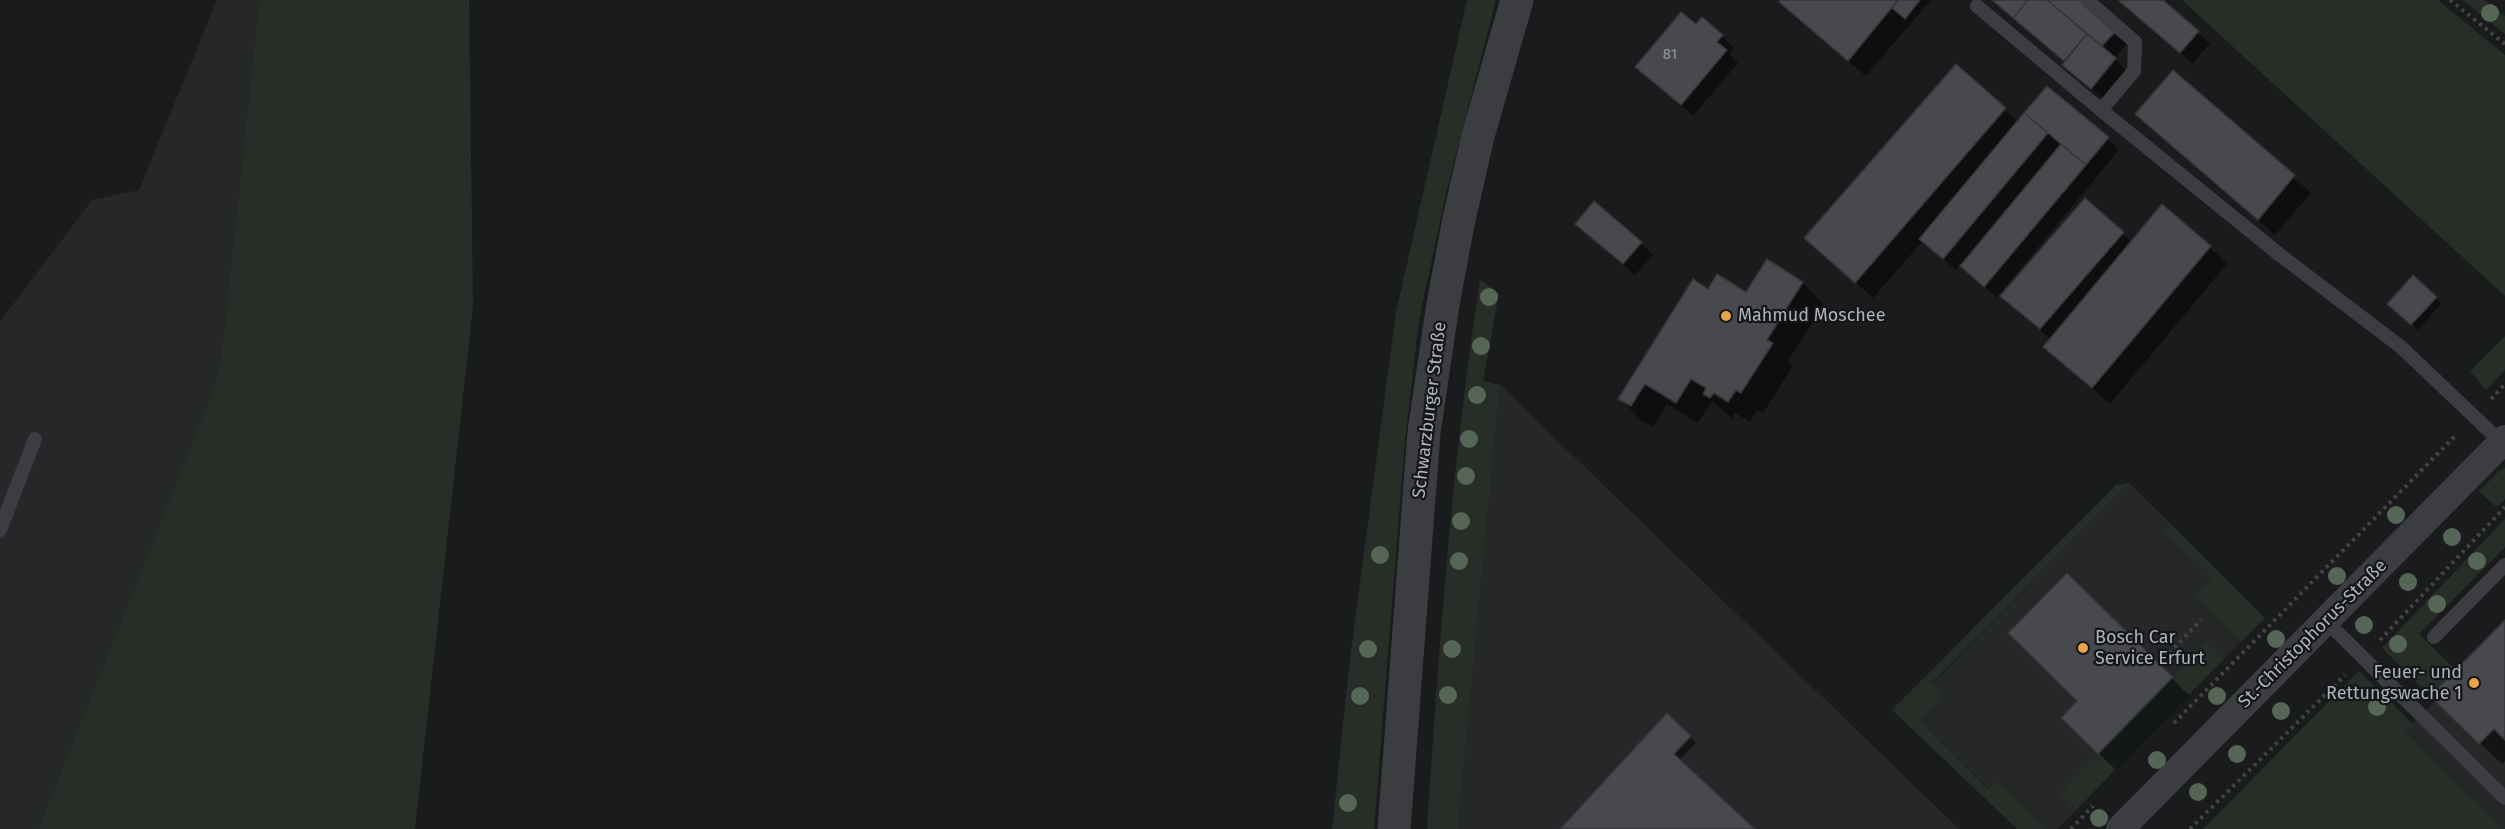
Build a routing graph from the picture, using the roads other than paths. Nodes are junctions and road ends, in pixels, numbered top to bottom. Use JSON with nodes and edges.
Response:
{"nodes":[{"id":1,"x":1517,"y":0,"type":"edge"},
{"id":2,"x":2087,"y":0,"type":"edge"},
{"id":3,"x":1977,"y":6,"type":"dead end"},
{"id":4,"x":2101,"y":110,"type":"junction"},
{"id":5,"x":35,"y":439,"type":"dead end"},
{"id":6,"x":2503,"y":441,"type":"edge"},
{"id":7,"x":0,"y":530,"type":"edge"},
{"id":8,"x":2505,"y":565,"type":"edge"},
{"id":9,"x":2326,"y":621,"type":"junction"},
{"id":10,"x":2434,"y":637,"type":"dead end"},
{"id":11,"x":2505,"y":798,"type":"edge"},
{"id":12,"x":1394,"y":829,"type":"edge"},
{"id":13,"x":2120,"y":829,"type":"edge"}],
"edges":[{"from":1,"to":12,"type":"street","name":"Schwarzburger Straße"},
{"from":2,"to":4,"type":"lane"},
{"from":3,"to":4,"type":"lane"},
{"from":4,"to":6,"type":"lane"},
{"from":5,"to":7,"type":"lane"},
{"from":6,"to":9,"type":"street","name":"St.-Christophorus-Straße"},
{"from":8,"to":10,"type":"lane"},
{"from":9,"to":11,"type":"lane"},
{"from":9,"to":13,"type":"street","name":"St.-Christophorus-Straße"}]}
